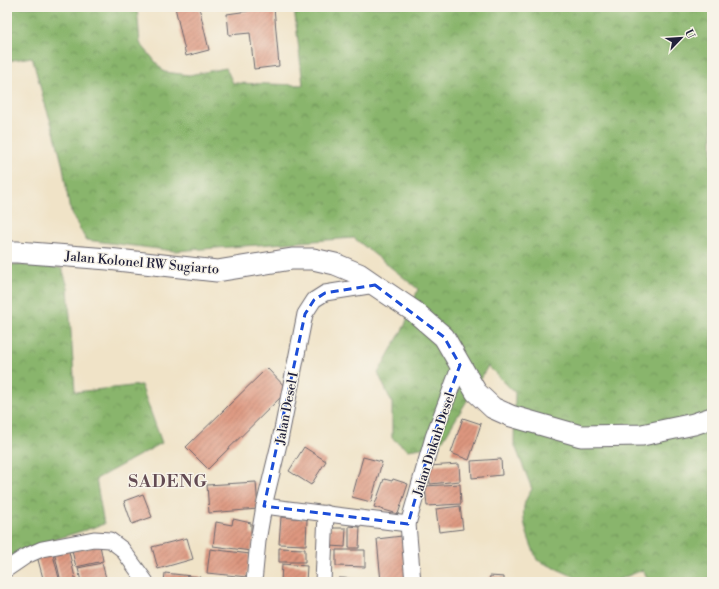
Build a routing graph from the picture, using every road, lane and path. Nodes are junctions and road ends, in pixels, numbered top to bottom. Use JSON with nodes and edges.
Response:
{"nodes":[{"id":1,"x":7,"y":252,"type":"edge"},
{"id":2,"x":375,"y":285,"type":"junction"},
{"id":3,"x":460,"y":365,"type":"junction"},
{"id":4,"x":712,"y":418,"type":"edge"},
{"id":5,"x":264,"y":506,"type":"junction"},
{"id":6,"x":326,"y":514,"type":"junction"},
{"id":7,"x":408,"y":524,"type":"junction"},
{"id":8,"x":7,"y":569,"type":"edge"},
{"id":9,"x":146,"y":582,"type":"edge"},
{"id":10,"x":254,"y":582,"type":"edge"},
{"id":11,"x":323,"y":582,"type":"edge"},
{"id":12,"x":413,"y":582,"type":"edge"}],
"edges":[{"from":1,"to":2,"type":"main road","name":"Jalan Kolonel RW Sugiarto"},
{"from":2,"to":3,"type":"main road","name":"Jalan Kolonel RW Sugiarto"},
{"from":2,"to":5,"type":"street","name":"Jalan Desel I"},
{"from":3,"to":4,"type":"main road","name":"Jalan Kolonel RW Sugiarto"},
{"from":3,"to":7,"type":"street","name":"Jalan Dukuh Desel"},
{"from":5,"to":6,"type":"street"},
{"from":5,"to":10,"type":"street","name":"Jalan Desel I"},
{"from":6,"to":7,"type":"street"},
{"from":6,"to":11,"type":"street"},
{"from":7,"to":12,"type":"street","name":"Jalan Dukuh Desel"},
{"from":8,"to":9,"type":"street"}]}
